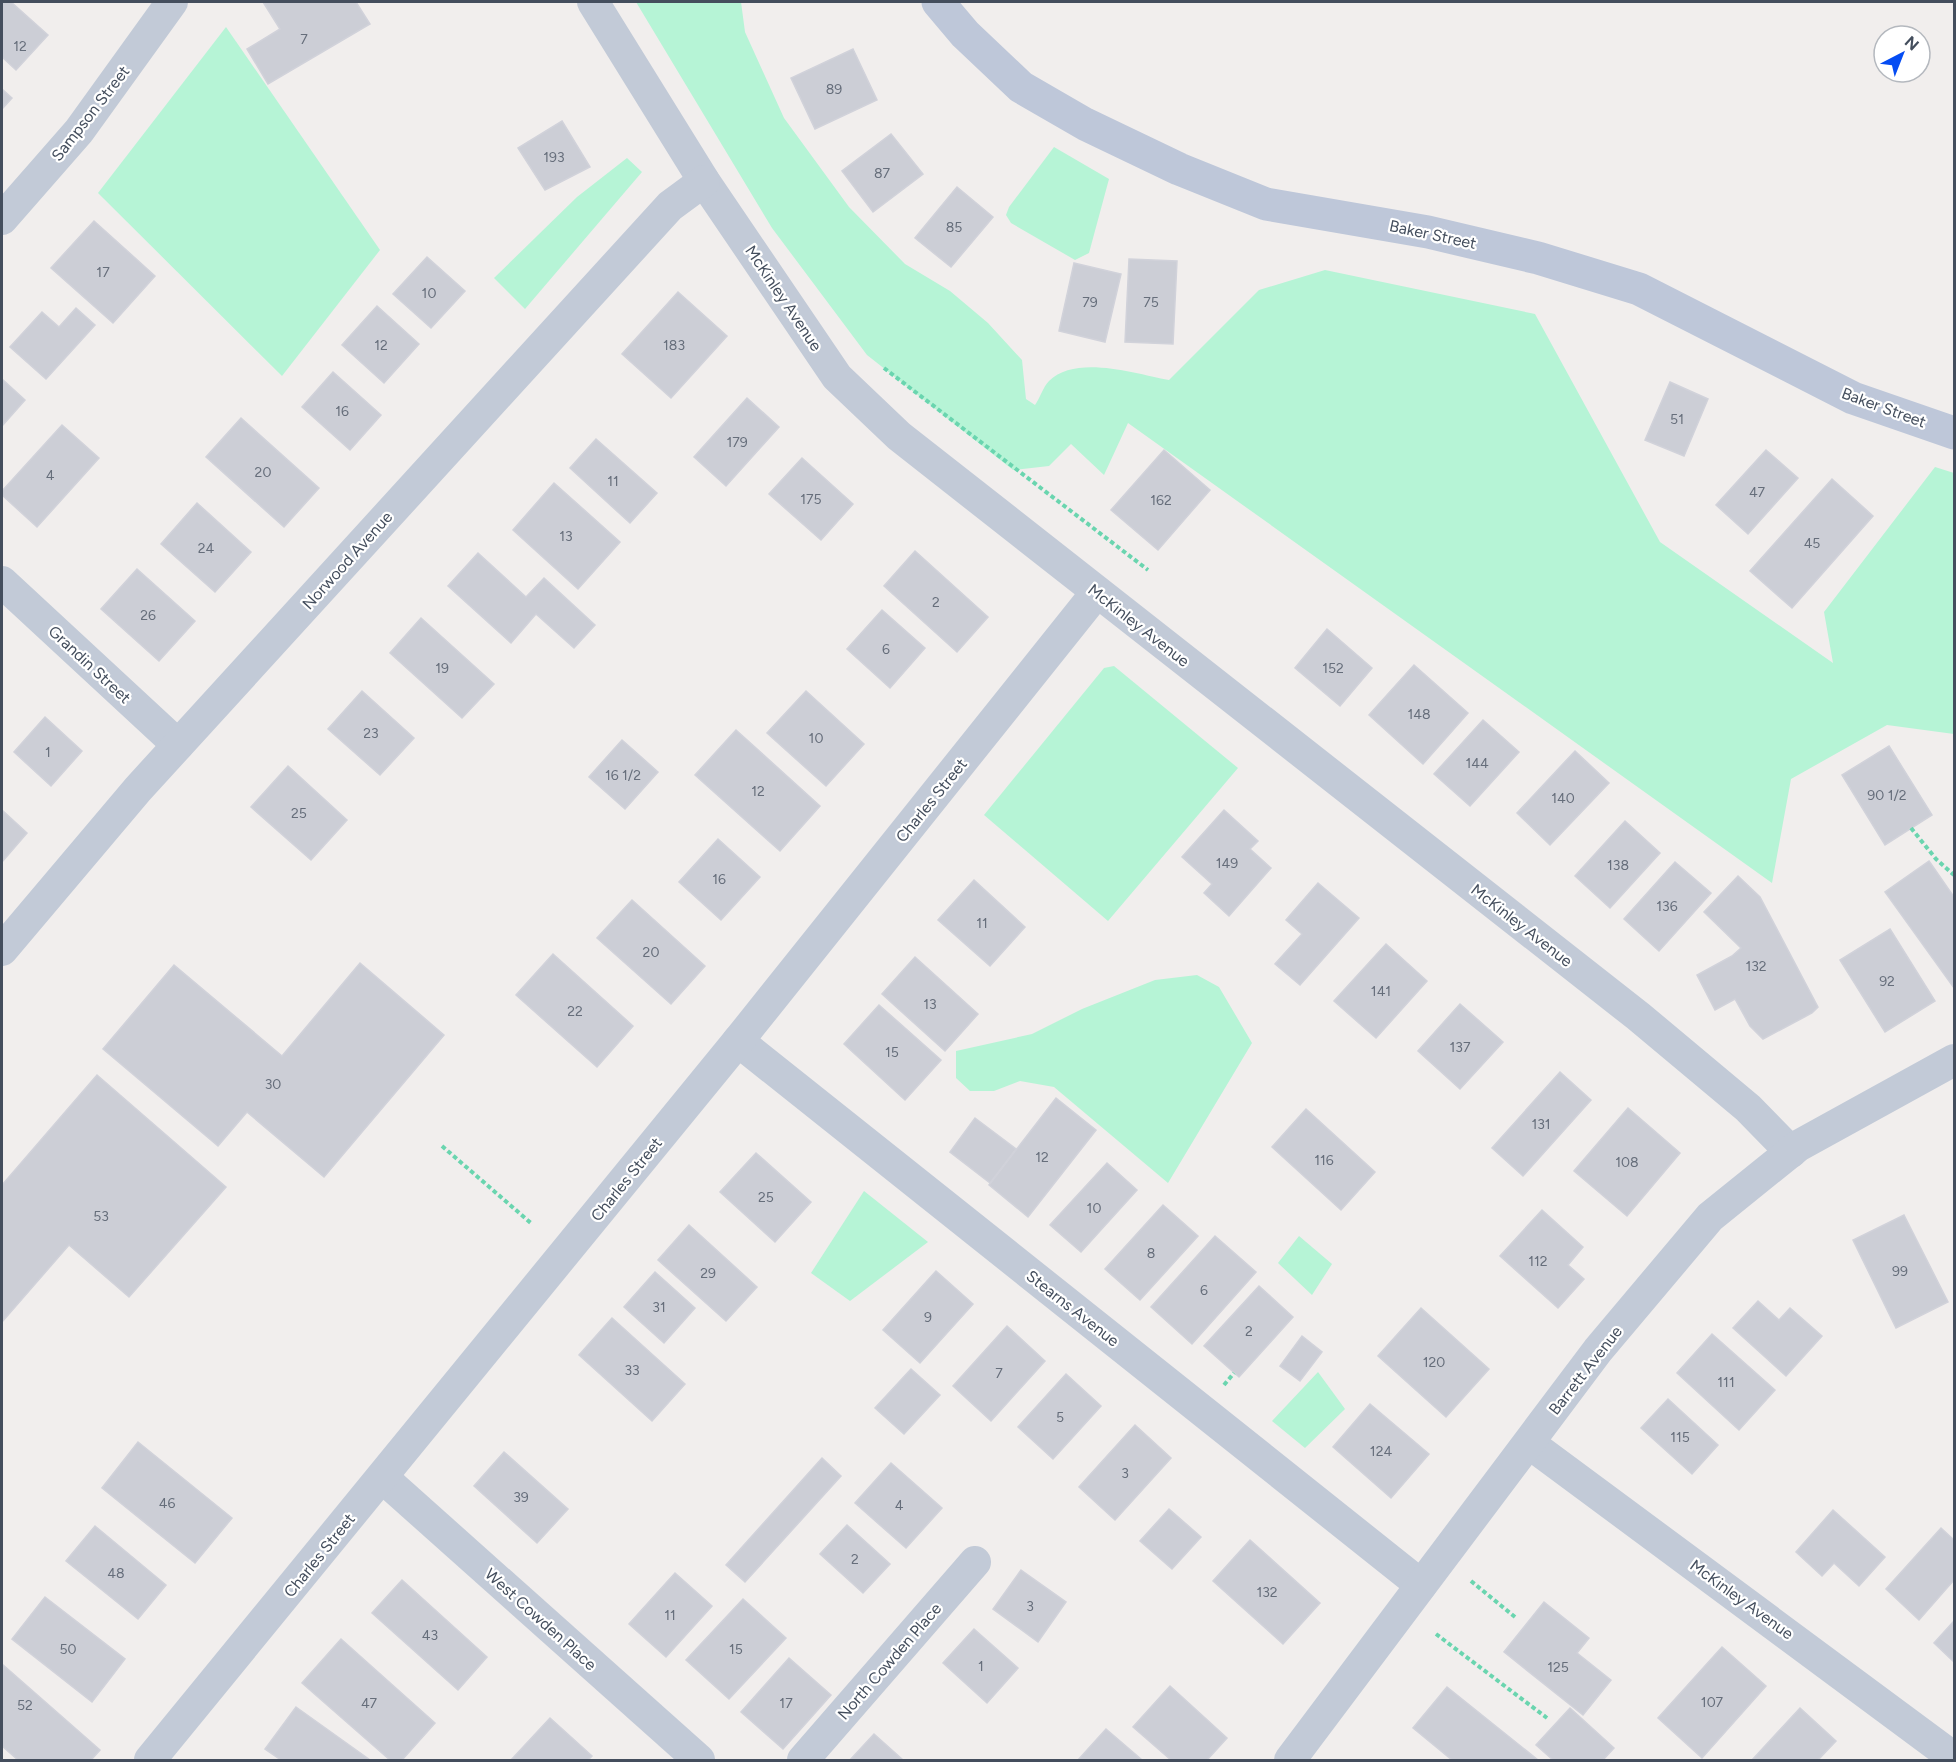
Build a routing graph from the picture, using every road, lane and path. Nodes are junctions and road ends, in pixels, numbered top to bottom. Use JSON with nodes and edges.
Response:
{"nodes":[{"id":1,"x":172,"y":2,"type":"edge"},
{"id":2,"x":593,"y":2,"type":"edge"},
{"id":3,"x":938,"y":2,"type":"edge"},
{"id":4,"x":704,"y":181,"type":"junction"},
{"id":5,"x":2,"y":219,"type":"edge"},
{"id":6,"x":876,"y":362,"type":"dead end"},
{"id":7,"x":1954,"y":433,"type":"edge"},
{"id":8,"x":1148,"y":570,"type":"dead end"},
{"id":9,"x":2,"y":582,"type":"edge"},
{"id":10,"x":1097,"y":592,"type":"junction"},
{"id":11,"x":178,"y":745,"type":"junction"},
{"id":12,"x":1911,"y":828,"type":"dead end"},
{"id":13,"x":1954,"y":875,"type":"edge"},
{"id":14,"x":2,"y":950,"type":"edge"},
{"id":15,"x":738,"y":1041,"type":"junction"},
{"id":16,"x":1954,"y":1060,"type":"edge"},
{"id":17,"x":442,"y":1146,"type":"dead end"},
{"id":18,"x":1791,"y":1152,"type":"junction"},
{"id":19,"x":532,"y":1224,"type":"dead end"},
{"id":20,"x":1234,"y":1374,"type":"dead end"},
{"id":21,"x":1224,"y":1386,"type":"dead end"},
{"id":22,"x":1529,"y":1443,"type":"junction"},
{"id":23,"x":383,"y":1478,"type":"junction"},
{"id":24,"x":1442,"y":1558,"type":"junction"},
{"id":25,"x":975,"y":1563,"type":"dead end"},
{"id":26,"x":1421,"y":1586,"type":"junction"},
{"id":27,"x":1515,"y":1617,"type":"dead end"},
{"id":28,"x":1436,"y":1634,"type":"dead end"},
{"id":29,"x":1547,"y":1718,"type":"dead end"},
{"id":30,"x":1954,"y":1758,"type":"edge"},
{"id":31,"x":150,"y":1761,"type":"edge"},
{"id":32,"x":699,"y":1761,"type":"edge"},
{"id":33,"x":803,"y":1761,"type":"edge"},
{"id":34,"x":1290,"y":1761,"type":"edge"}],
"edges":[{"from":1,"to":5,"type":"street","name":"Sampson Street"},
{"from":2,"to":4,"type":"street","name":"McKinley Avenue"},
{"from":3,"to":7,"type":"street","name":"Baker Street"},
{"from":4,"to":10,"type":"street","name":"McKinley Avenue"},
{"from":4,"to":11,"type":"street","name":"Norwood Avenue"},
{"from":6,"to":8,"type":"path"},
{"from":9,"to":11,"type":"street","name":"Grandin Street"},
{"from":10,"to":15,"type":"street","name":"Charles Street"},
{"from":10,"to":18,"type":"street","name":"McKinley Avenue"},
{"from":11,"to":14,"type":"street","name":"Norwood Avenue"},
{"from":12,"to":13,"type":"path"},
{"from":15,"to":23,"type":"street","name":"Charles Street"},
{"from":15,"to":26,"type":"street","name":"Stearns Avenue"},
{"from":16,"to":18,"type":"street","name":"Barrett Avenue"},
{"from":17,"to":19,"type":"path"},
{"from":18,"to":22,"type":"street","name":"Barrett Avenue"},
{"from":20,"to":21,"type":"path"},
{"from":22,"to":24,"type":"street","name":"Barrett Avenue"},
{"from":22,"to":30,"type":"street","name":"McKinley Avenue"},
{"from":23,"to":31,"type":"street","name":"Charles Street"},
{"from":23,"to":32,"type":"street","name":"West Cowden Place"},
{"from":24,"to":26,"type":"street","name":"Barrett Avenue"},
{"from":24,"to":27,"type":"path"},
{"from":25,"to":33,"type":"street","name":"North Cowden Place"},
{"from":26,"to":34,"type":"street","name":"Barrett Avenue"},
{"from":28,"to":29,"type":"path"}]}
